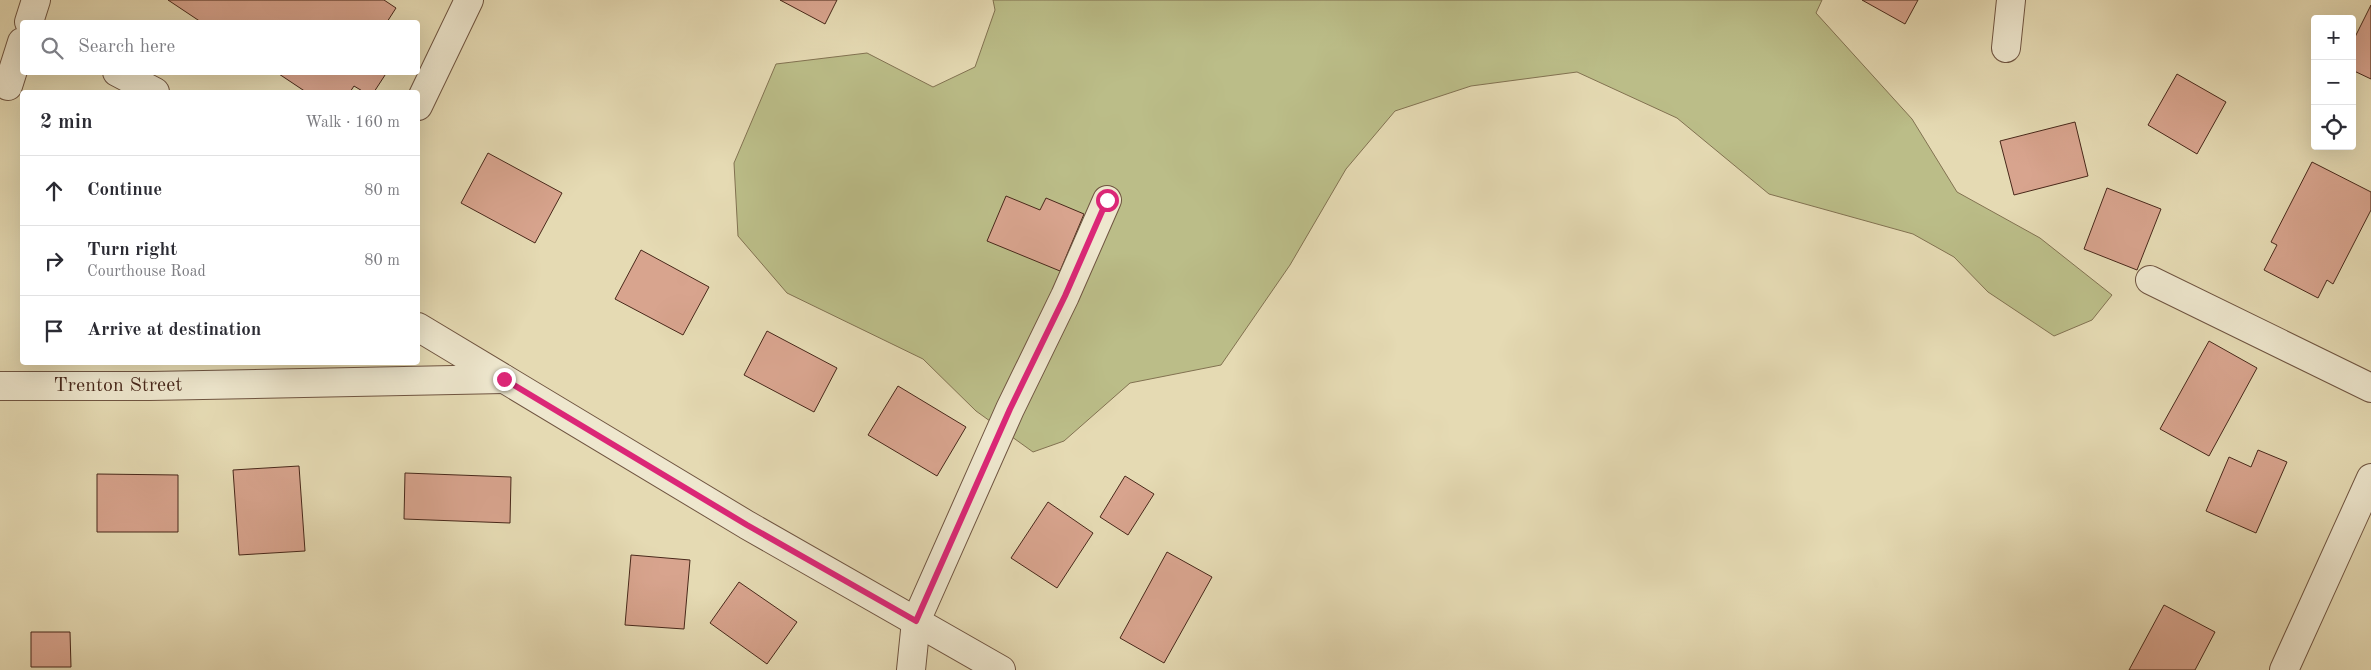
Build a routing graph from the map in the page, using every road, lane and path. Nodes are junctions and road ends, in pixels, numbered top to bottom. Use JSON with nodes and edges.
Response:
{"nodes":[{"id":1,"x":36,"y":0,"type":"edge"},
{"id":2,"x":2012,"y":0,"type":"edge"},
{"id":3,"x":464,"y":2,"type":"edge"},
{"id":4,"x":30,"y":20,"type":"edge"},
{"id":5,"x":2006,"y":48,"type":"dead end"},
{"id":6,"x":20,"y":50,"type":"edge"},
{"id":7,"x":122,"y":75,"type":"edge"},
{"id":8,"x":10,"y":88,"type":"edge"},
{"id":9,"x":145,"y":90,"type":"edge"},
{"id":10,"x":420,"y":101,"type":"edge"},
{"id":11,"x":1107,"y":200,"type":"dead end"},
{"id":12,"x":2150,"y":280,"type":"dead end"},
{"id":13,"x":420,"y":328,"type":"edge"},
{"id":14,"x":504,"y":379,"type":"junction"},
{"id":15,"x":0,"y":386,"type":"edge"},
{"id":16,"x":2371,"y":388,"type":"edge"},
{"id":17,"x":2371,"y":478,"type":"edge"},
{"id":18,"x":916,"y":621,"type":"junction"},
{"id":19,"x":910,"y":670,"type":"edge"},
{"id":20,"x":1001,"y":670,"type":"edge"},
{"id":21,"x":2284,"y":670,"type":"edge"}],
"edges":[{"from":1,"to":4,"type":"street"},
{"from":2,"to":5,"type":"street"},
{"from":3,"to":10,"type":"street"},
{"from":6,"to":8,"type":"street"},
{"from":7,"to":9,"type":"street"},
{"from":11,"to":18,"type":"street"},
{"from":12,"to":16,"type":"street"},
{"from":13,"to":14,"type":"street"},
{"from":14,"to":15,"type":"street","name":"Trenton Street"},
{"from":14,"to":18,"type":"street"},
{"from":17,"to":21,"type":"street"},
{"from":18,"to":19,"type":"street"},
{"from":18,"to":20,"type":"street"}]}
